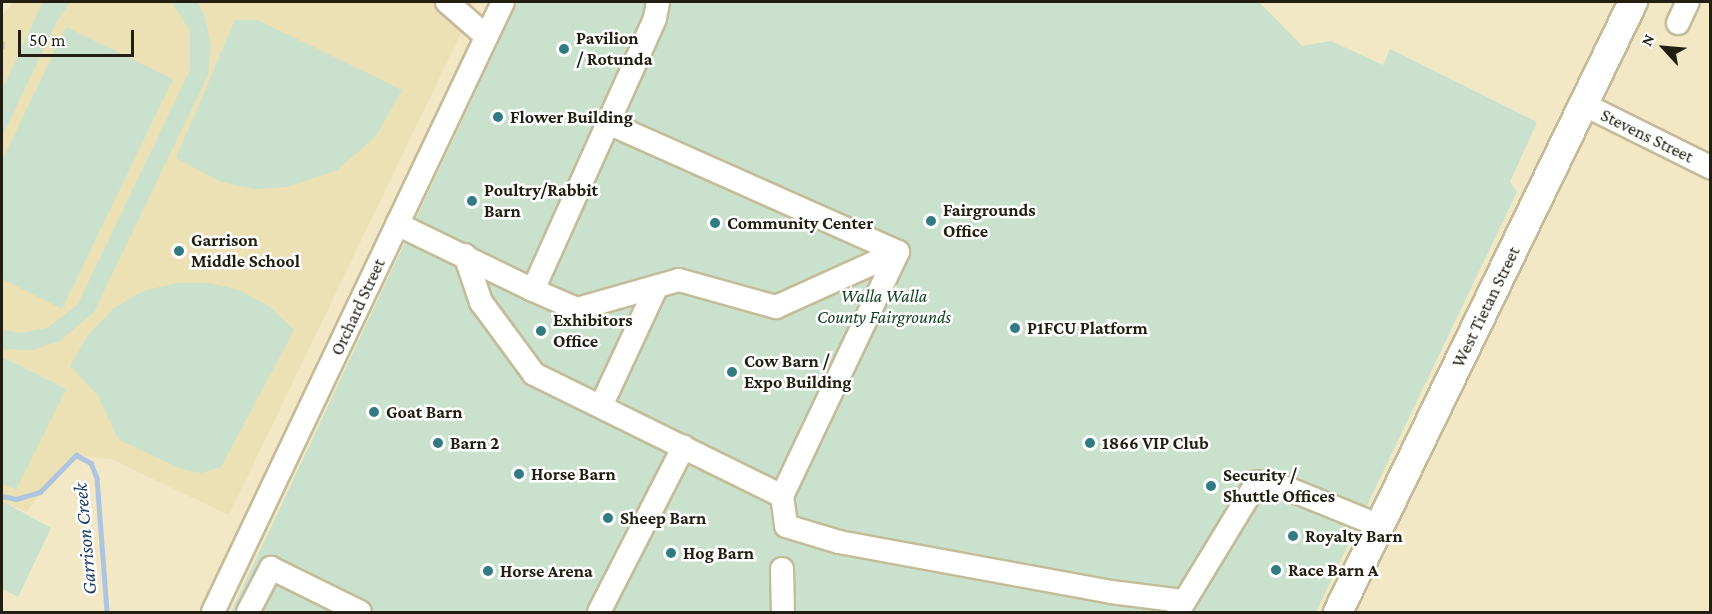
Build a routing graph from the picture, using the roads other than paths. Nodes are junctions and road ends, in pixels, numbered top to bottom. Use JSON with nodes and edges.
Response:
{"nodes":[{"id":1,"x":447,"y":2,"type":"edge"},
{"id":2,"x":503,"y":2,"type":"edge"},
{"id":3,"x":658,"y":2,"type":"edge"},
{"id":4,"x":1633,"y":2,"type":"edge"},
{"id":5,"x":1688,"y":2,"type":"edge"},
{"id":6,"x":1678,"y":23,"type":"dead end"},
{"id":7,"x":486,"y":36,"type":"junction"},
{"id":8,"x":1584,"y":104,"type":"junction"},
{"id":9,"x":608,"y":123,"type":"junction"},
{"id":10,"x":1710,"y":167,"type":"edge"},
{"id":11,"x":397,"y":224,"type":"junction"},
{"id":12,"x":898,"y":252,"type":"junction"},
{"id":13,"x":465,"y":255,"type":"junction"},
{"id":14,"x":657,"y":286,"type":"junction"},
{"id":15,"x":533,"y":290,"type":"junction"},
{"id":16,"x":601,"y":406,"type":"junction"},
{"id":17,"x":684,"y":446,"type":"junction"},
{"id":18,"x":782,"y":496,"type":"junction"},
{"id":19,"x":1380,"y":526,"type":"junction"},
{"id":20,"x":782,"y":569,"type":"dead end"},
{"id":21,"x":224,"y":590,"type":"junction"},
{"id":22,"x":1180,"y":607,"type":"edge"},
{"id":23,"x":257,"y":610,"type":"edge"},
{"id":24,"x":213,"y":612,"type":"edge"},
{"id":25,"x":360,"y":612,"type":"edge"},
{"id":26,"x":599,"y":612,"type":"edge"},
{"id":27,"x":783,"y":612,"type":"edge"},
{"id":28,"x":1338,"y":612,"type":"edge"}],
"edges":[{"from":1,"to":7,"type":"street"},
{"from":2,"to":7,"type":"street","name":"Orchard Street"},
{"from":3,"to":9,"type":"street"},
{"from":4,"to":8,"type":"main road","name":"West Tietan Street"},
{"from":5,"to":6,"type":"street"},
{"from":7,"to":11,"type":"street","name":"Orchard Street"},
{"from":8,"to":10,"type":"street","name":"Stevens Street"},
{"from":8,"to":19,"type":"main road","name":"West Tietan Street"},
{"from":9,"to":12,"type":"street"},
{"from":9,"to":15,"type":"street"},
{"from":11,"to":13,"type":"street"},
{"from":11,"to":21,"type":"street","name":"Orchard Street"},
{"from":12,"to":14,"type":"street"},
{"from":12,"to":18,"type":"street"},
{"from":13,"to":15,"type":"street"},
{"from":13,"to":16,"type":"street"},
{"from":14,"to":15,"type":"street"},
{"from":14,"to":16,"type":"street"},
{"from":16,"to":17,"type":"street"},
{"from":17,"to":18,"type":"street"},
{"from":17,"to":26,"type":"street"},
{"from":18,"to":22,"type":"street"},
{"from":19,"to":22,"type":"street"},
{"from":19,"to":28,"type":"main road","name":"West Tietan Street"},
{"from":20,"to":27,"type":"street"},
{"from":21,"to":23,"type":"street"},
{"from":21,"to":24,"type":"street","name":"Orchard Street"},
{"from":23,"to":25,"type":"street"}]}
